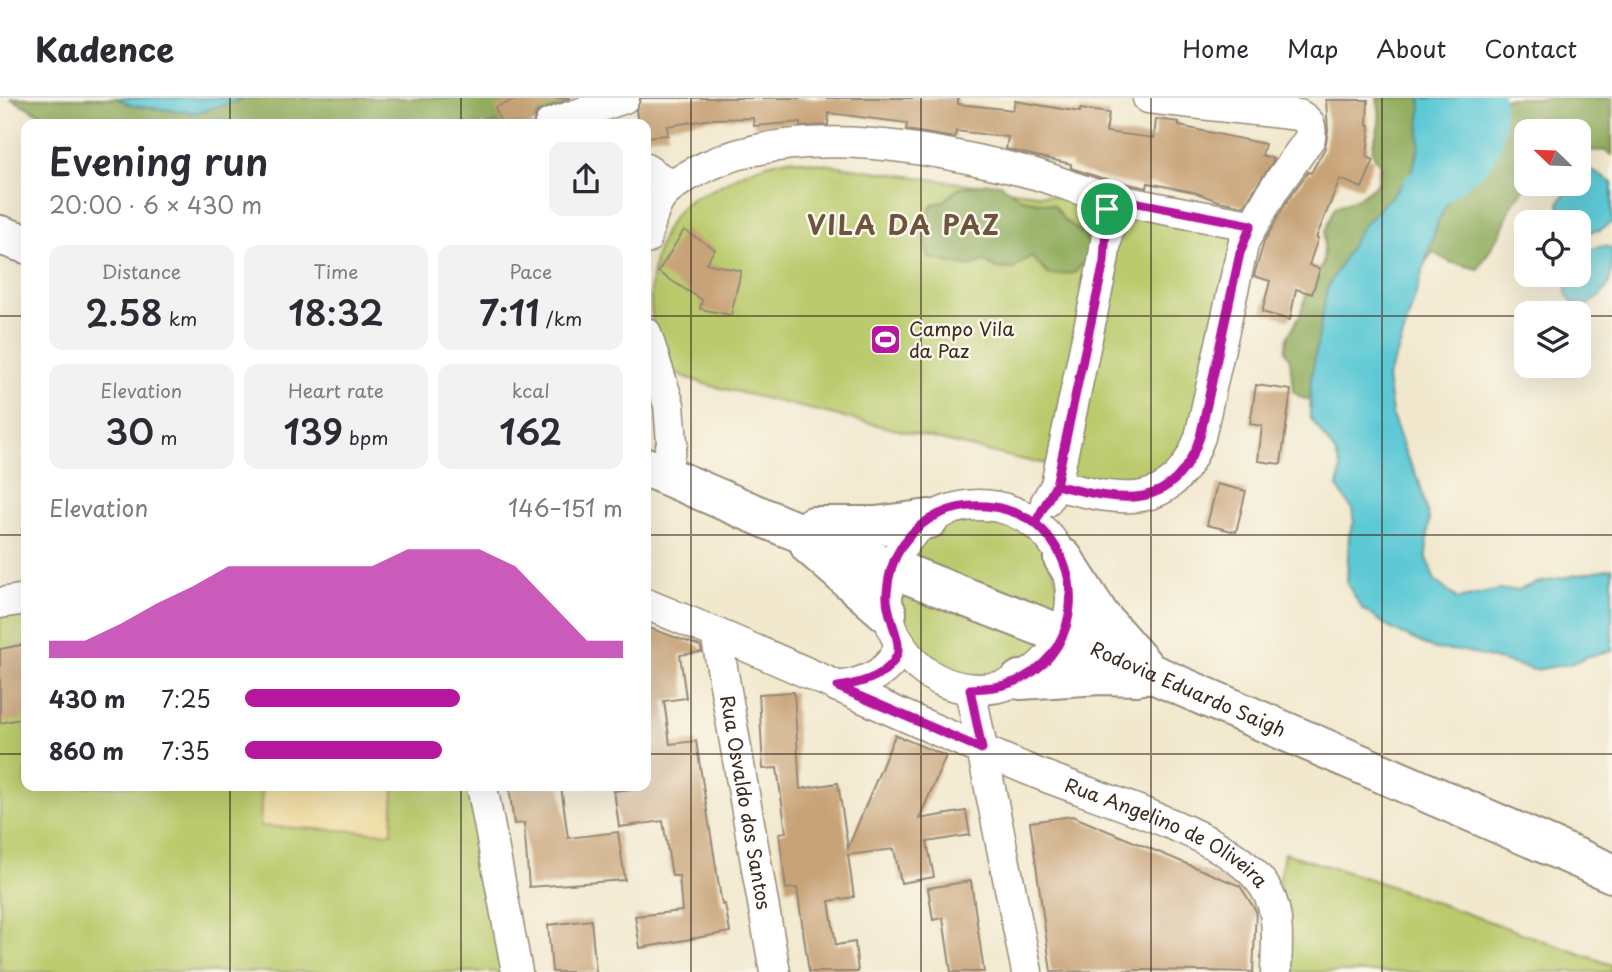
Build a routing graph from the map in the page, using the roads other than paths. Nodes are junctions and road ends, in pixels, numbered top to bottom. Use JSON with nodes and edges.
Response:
{"nodes":[{"id":1,"x":1148,"y":98,"type":"edge"},
{"id":2,"x":620,"y":108,"type":"edge"},
{"id":3,"x":572,"y":119,"type":"edge"},
{"id":4,"x":651,"y":172,"type":"edge"},
{"id":5,"x":672,"y":186,"type":"junction"},
{"id":6,"x":1103,"y":196,"type":"junction"},
{"id":7,"x":651,"y":224,"type":"edge"},
{"id":8,"x":1251,"y":225,"type":"junction"},
{"id":9,"x":0,"y":235,"type":"edge"},
{"id":10,"x":21,"y":241,"type":"edge"},
{"id":11,"x":651,"y":349,"type":"edge"},
{"id":12,"x":655,"y":470,"type":"edge"},
{"id":13,"x":1056,"y":485,"type":"junction"},
{"id":14,"x":929,"y":519,"type":"junction"},
{"id":15,"x":1035,"y":523,"type":"junction"},
{"id":16,"x":783,"y":526,"type":"junction"},
{"id":17,"x":1063,"y":558,"type":"junction"},
{"id":18,"x":892,"y":566,"type":"junction"},
{"id":19,"x":21,"y":600,"type":"edge"},
{"id":20,"x":0,"y":604,"type":"edge"},
{"id":21,"x":651,"y":606,"type":"edge"},
{"id":22,"x":893,"y":628,"type":"junction"},
{"id":23,"x":716,"y":632,"type":"junction"},
{"id":24,"x":1063,"y":635,"type":"junction"},
{"id":25,"x":1154,"y":677,"type":"junction"},
{"id":26,"x":1020,"y":680,"type":"junction"},
{"id":27,"x":838,"y":687,"type":"junction"},
{"id":28,"x":970,"y":689,"type":"junction"},
{"id":29,"x":982,"y":749,"type":"junction"},
{"id":30,"x":483,"y":791,"type":"edge"},
{"id":31,"x":1612,"y":873,"type":"edge"},
{"id":32,"x":517,"y":972,"type":"edge"},
{"id":33,"x":775,"y":972,"type":"edge"},
{"id":34,"x":1027,"y":972,"type":"edge"},
{"id":35,"x":1276,"y":972,"type":"edge"}],
"edges":[{"from":1,"to":8,"type":"street"},
{"from":2,"to":3,"type":"street"},
{"from":4,"to":5,"type":"street"},
{"from":5,"to":6,"type":"street"},
{"from":5,"to":7,"type":"street"},
{"from":6,"to":8,"type":"street"},
{"from":6,"to":13,"type":"street"},
{"from":8,"to":13,"type":"street"},
{"from":9,"to":10,"type":"highway"},
{"from":11,"to":12,"type":"street"},
{"from":12,"to":16,"type":"highway","name":"Rodovia Eduardo Saigh"},
{"from":13,"to":15,"type":"street"},
{"from":14,"to":15,"type":"street"},
{"from":14,"to":16,"type":"highway"},
{"from":14,"to":18,"type":"street"},
{"from":15,"to":17,"type":"street"},
{"from":16,"to":18,"type":"highway","name":"Rodovia Eduardo Saigh"},
{"from":16,"to":22,"type":"highway"},
{"from":17,"to":24,"type":"street"},
{"from":17,"to":25,"type":"highway"},
{"from":18,"to":22,"type":"street"},
{"from":18,"to":24,"type":"highway","name":"Rodovia Eduardo Saigh"},
{"from":19,"to":20,"type":"street"},
{"from":21,"to":23,"type":"street","name":"Rua Angelino de Oliveira"},
{"from":22,"to":27,"type":"street"},
{"from":22,"to":28,"type":"street"},
{"from":23,"to":27,"type":"street","name":"Rua Angelino de Oliveira"},
{"from":23,"to":33,"type":"street","name":"Rua Osvaldo dos Santos"},
{"from":24,"to":25,"type":"highway","name":"Rodovia Eduardo Saigh"},
{"from":24,"to":26,"type":"street"},
{"from":25,"to":26,"type":"highway"},
{"from":25,"to":31,"type":"highway","name":"Rodovia Eduardo Saigh"},
{"from":26,"to":28,"type":"street"},
{"from":27,"to":29,"type":"street","name":"Rua Angelino de Oliveira"},
{"from":28,"to":29,"type":"street"},
{"from":29,"to":34,"type":"street"},
{"from":29,"to":35,"type":"street","name":"Rua Angelino de Oliveira"},
{"from":30,"to":32,"type":"street"}]}
